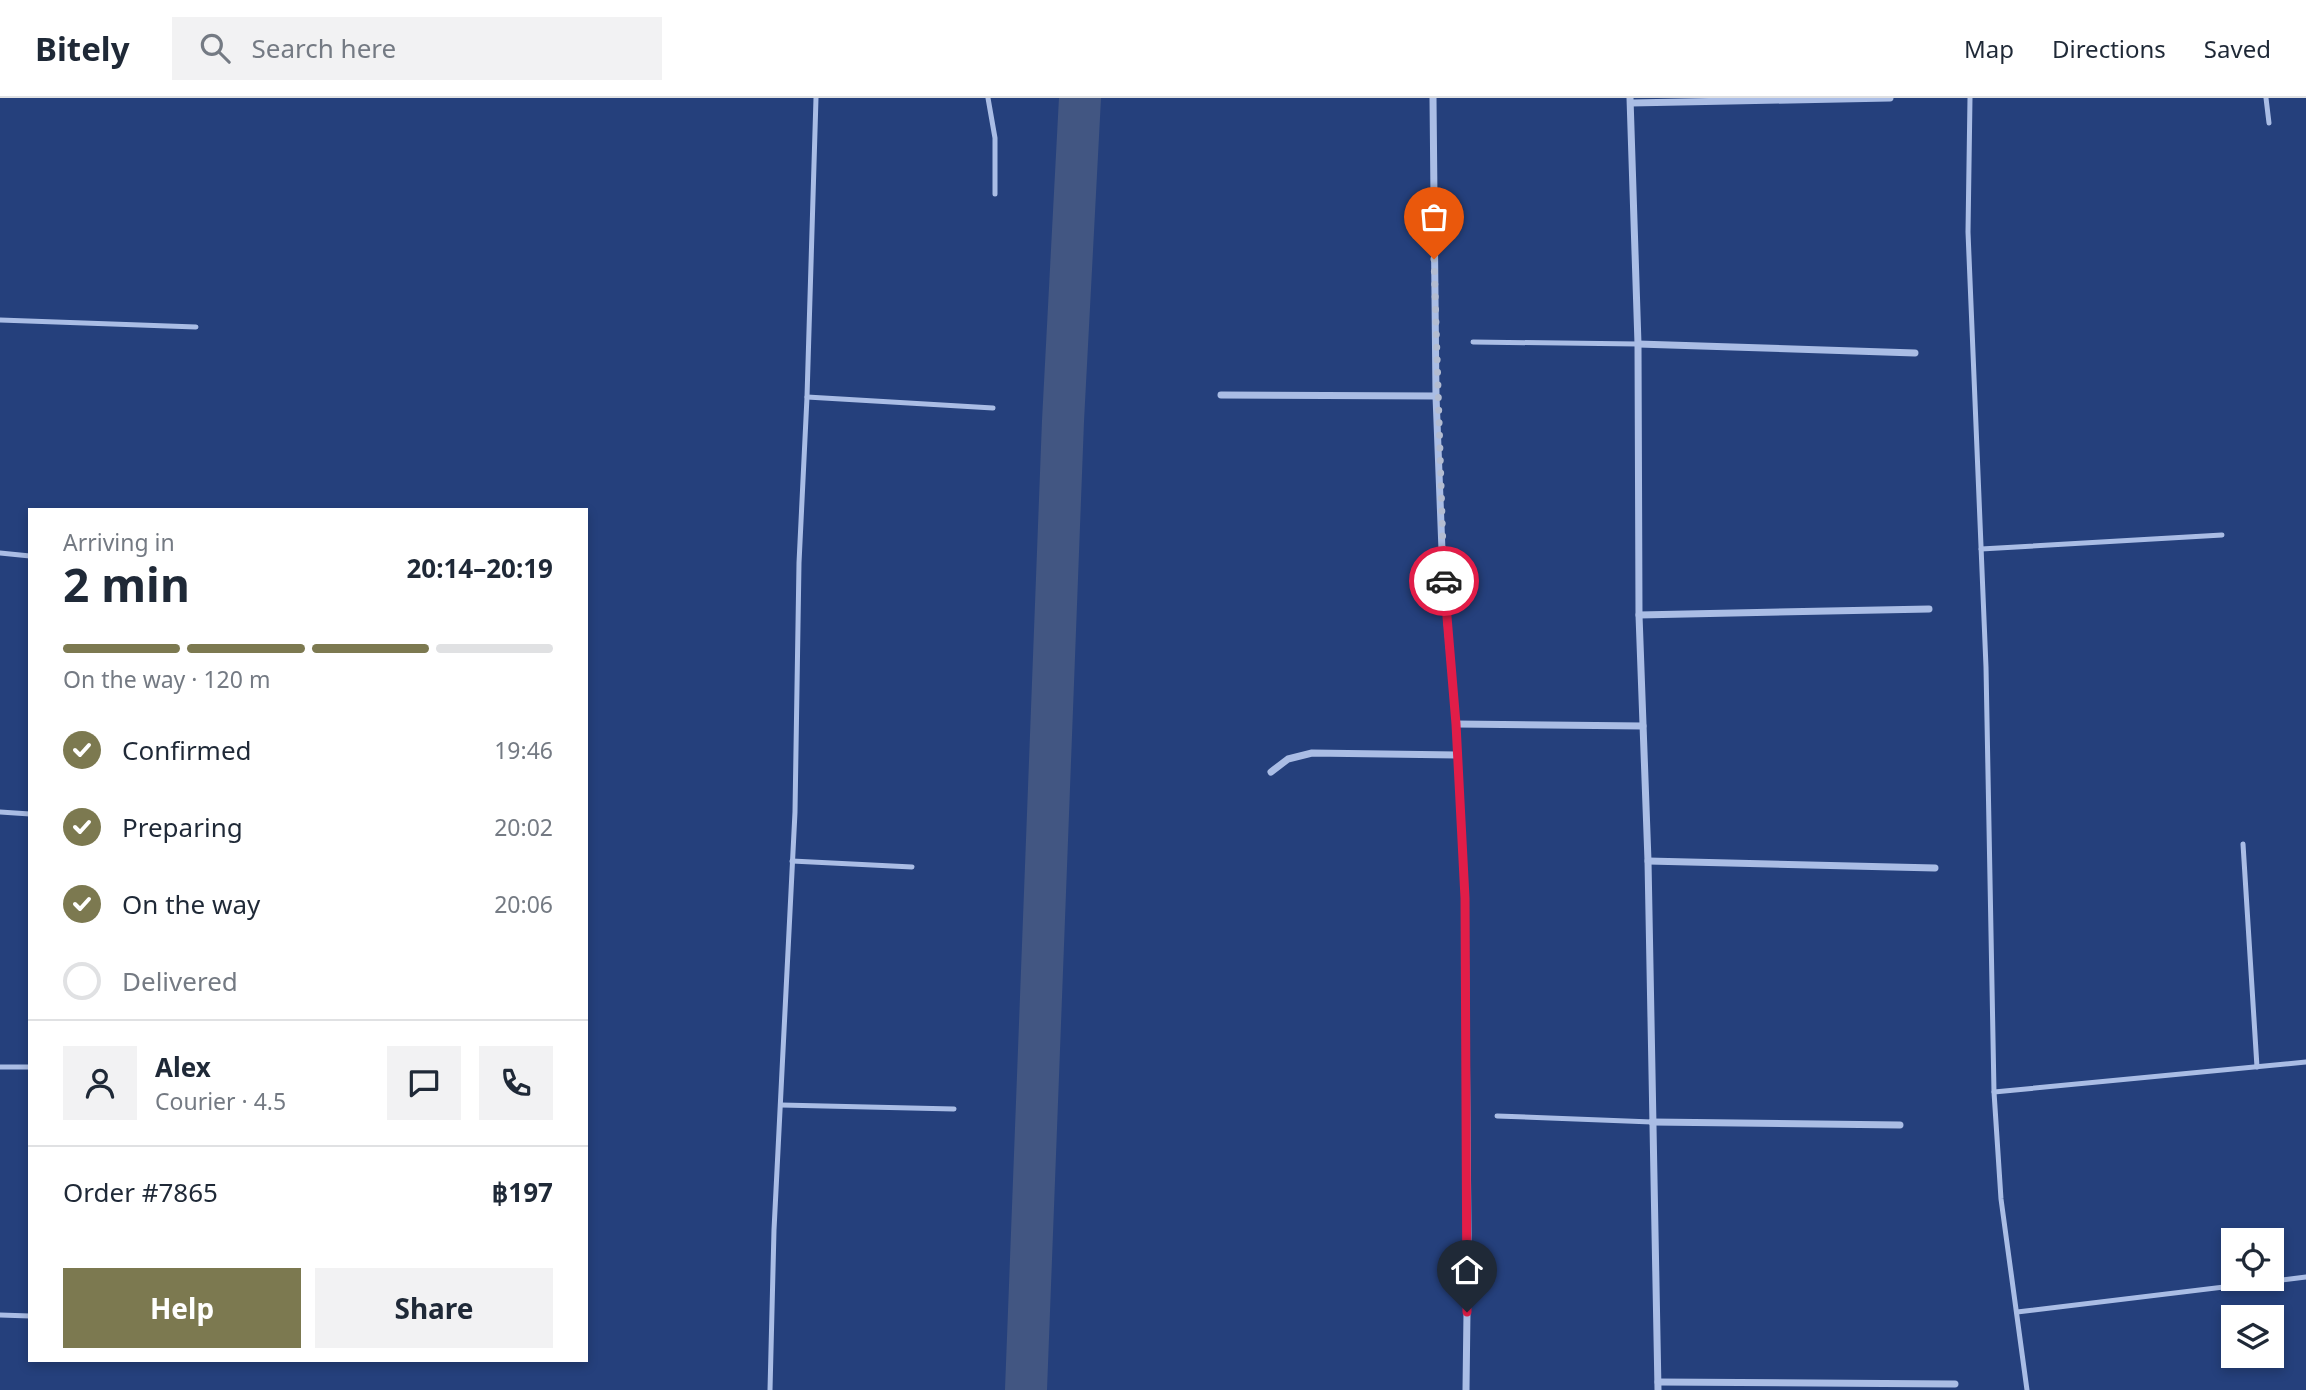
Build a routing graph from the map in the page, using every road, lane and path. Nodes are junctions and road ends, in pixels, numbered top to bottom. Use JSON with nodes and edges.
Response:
{"nodes":[{"id":1,"x":817,"y":98,"type":"edge"},
{"id":2,"x":988,"y":98,"type":"edge"},
{"id":3,"x":1433,"y":98,"type":"edge"},
{"id":4,"x":1890,"y":98,"type":"edge"},
{"id":5,"x":1970,"y":98,"type":"edge"},
{"id":6,"x":2266,"y":98,"type":"edge"},
{"id":7,"x":1631,"y":100,"type":"edge"},
{"id":8,"x":2269,"y":123,"type":"dead end"},
{"id":9,"x":995,"y":194,"type":"dead end"},
{"id":10,"x":0,"y":320,"type":"edge"},
{"id":11,"x":196,"y":327,"type":"dead end"},
{"id":12,"x":1473,"y":342,"type":"dead end"},
{"id":13,"x":1638,"y":344,"type":"junction"},
{"id":14,"x":1915,"y":353,"type":"dead end"},
{"id":15,"x":1221,"y":395,"type":"dead end"},
{"id":16,"x":1436,"y":396,"type":"junction"},
{"id":17,"x":807,"y":397,"type":"junction"},
{"id":18,"x":993,"y":408,"type":"dead end"},
{"id":19,"x":2222,"y":535,"type":"dead end"},
{"id":20,"x":1981,"y":549,"type":"junction"},
{"id":21,"x":0,"y":553,"type":"edge"},
{"id":22,"x":28,"y":556,"type":"edge"},
{"id":23,"x":1929,"y":609,"type":"dead end"},
{"id":24,"x":1639,"y":615,"type":"junction"},
{"id":25,"x":1456,"y":724,"type":"junction"},
{"id":26,"x":1643,"y":726,"type":"junction"},
{"id":27,"x":1457,"y":755,"type":"junction"},
{"id":28,"x":1271,"y":772,"type":"dead end"},
{"id":29,"x":0,"y":812,"type":"edge"},
{"id":30,"x":28,"y":814,"type":"edge"},
{"id":31,"x":2243,"y":844,"type":"dead end"},
{"id":32,"x":1648,"y":860,"type":"junction"},
{"id":33,"x":792,"y":861,"type":"junction"},
{"id":34,"x":912,"y":867,"type":"dead end"},
{"id":35,"x":1935,"y":868,"type":"dead end"},
{"id":36,"x":2306,"y":1062,"type":"edge"},
{"id":37,"x":0,"y":1067,"type":"edge"},
{"id":38,"x":28,"y":1067,"type":"edge"},
{"id":39,"x":2258,"y":1067,"type":"junction"},
{"id":40,"x":1994,"y":1092,"type":"junction"},
{"id":41,"x":782,"y":1105,"type":"junction"},
{"id":42,"x":954,"y":1109,"type":"dead end"},
{"id":43,"x":1497,"y":1115,"type":"dead end"},
{"id":44,"x":1652,"y":1122,"type":"junction"},
{"id":45,"x":1900,"y":1125,"type":"dead end"},
{"id":46,"x":2306,"y":1277,"type":"edge"},
{"id":47,"x":2017,"y":1312,"type":"junction"},
{"id":48,"x":0,"y":1315,"type":"edge"},
{"id":49,"x":28,"y":1316,"type":"edge"},
{"id":50,"x":1955,"y":1384,"type":"dead end"},
{"id":51,"x":1658,"y":1386,"type":"edge"},
{"id":52,"x":770,"y":1390,"type":"edge"},
{"id":53,"x":1466,"y":1390,"type":"edge"},
{"id":54,"x":2027,"y":1390,"type":"edge"}],
"edges":[{"from":1,"to":17,"type":"lane"},
{"from":2,"to":9,"type":"lane"},
{"from":3,"to":16,"type":"street"},
{"from":4,"to":7,"type":"street"},
{"from":5,"to":20,"type":"lane"},
{"from":6,"to":8,"type":"lane"},
{"from":7,"to":13,"type":"street"},
{"from":10,"to":11,"type":"lane"},
{"from":12,"to":13,"type":"lane"},
{"from":13,"to":14,"type":"street"},
{"from":13,"to":24,"type":"street"},
{"from":15,"to":16,"type":"street"},
{"from":16,"to":25,"type":"street"},
{"from":17,"to":18,"type":"lane"},
{"from":17,"to":33,"type":"lane"},
{"from":19,"to":20,"type":"lane"},
{"from":20,"to":40,"type":"lane"},
{"from":21,"to":22,"type":"lane"},
{"from":23,"to":24,"type":"street"},
{"from":24,"to":26,"type":"street"},
{"from":25,"to":26,"type":"street"},
{"from":25,"to":27,"type":"street"},
{"from":26,"to":32,"type":"street"},
{"from":27,"to":28,"type":"street"},
{"from":27,"to":53,"type":"street"},
{"from":29,"to":30,"type":"lane"},
{"from":31,"to":39,"type":"lane"},
{"from":32,"to":35,"type":"street"},
{"from":32,"to":44,"type":"street"},
{"from":33,"to":34,"type":"lane"},
{"from":33,"to":41,"type":"lane"},
{"from":36,"to":39,"type":"lane"},
{"from":37,"to":38,"type":"lane"},
{"from":39,"to":40,"type":"lane"},
{"from":40,"to":47,"type":"lane"},
{"from":41,"to":42,"type":"lane"},
{"from":41,"to":52,"type":"lane"},
{"from":43,"to":44,"type":"lane"},
{"from":44,"to":45,"type":"street"},
{"from":44,"to":51,"type":"street"},
{"from":46,"to":47,"type":"lane"},
{"from":47,"to":54,"type":"lane"},
{"from":48,"to":49,"type":"lane"},
{"from":50,"to":51,"type":"street"}]}
